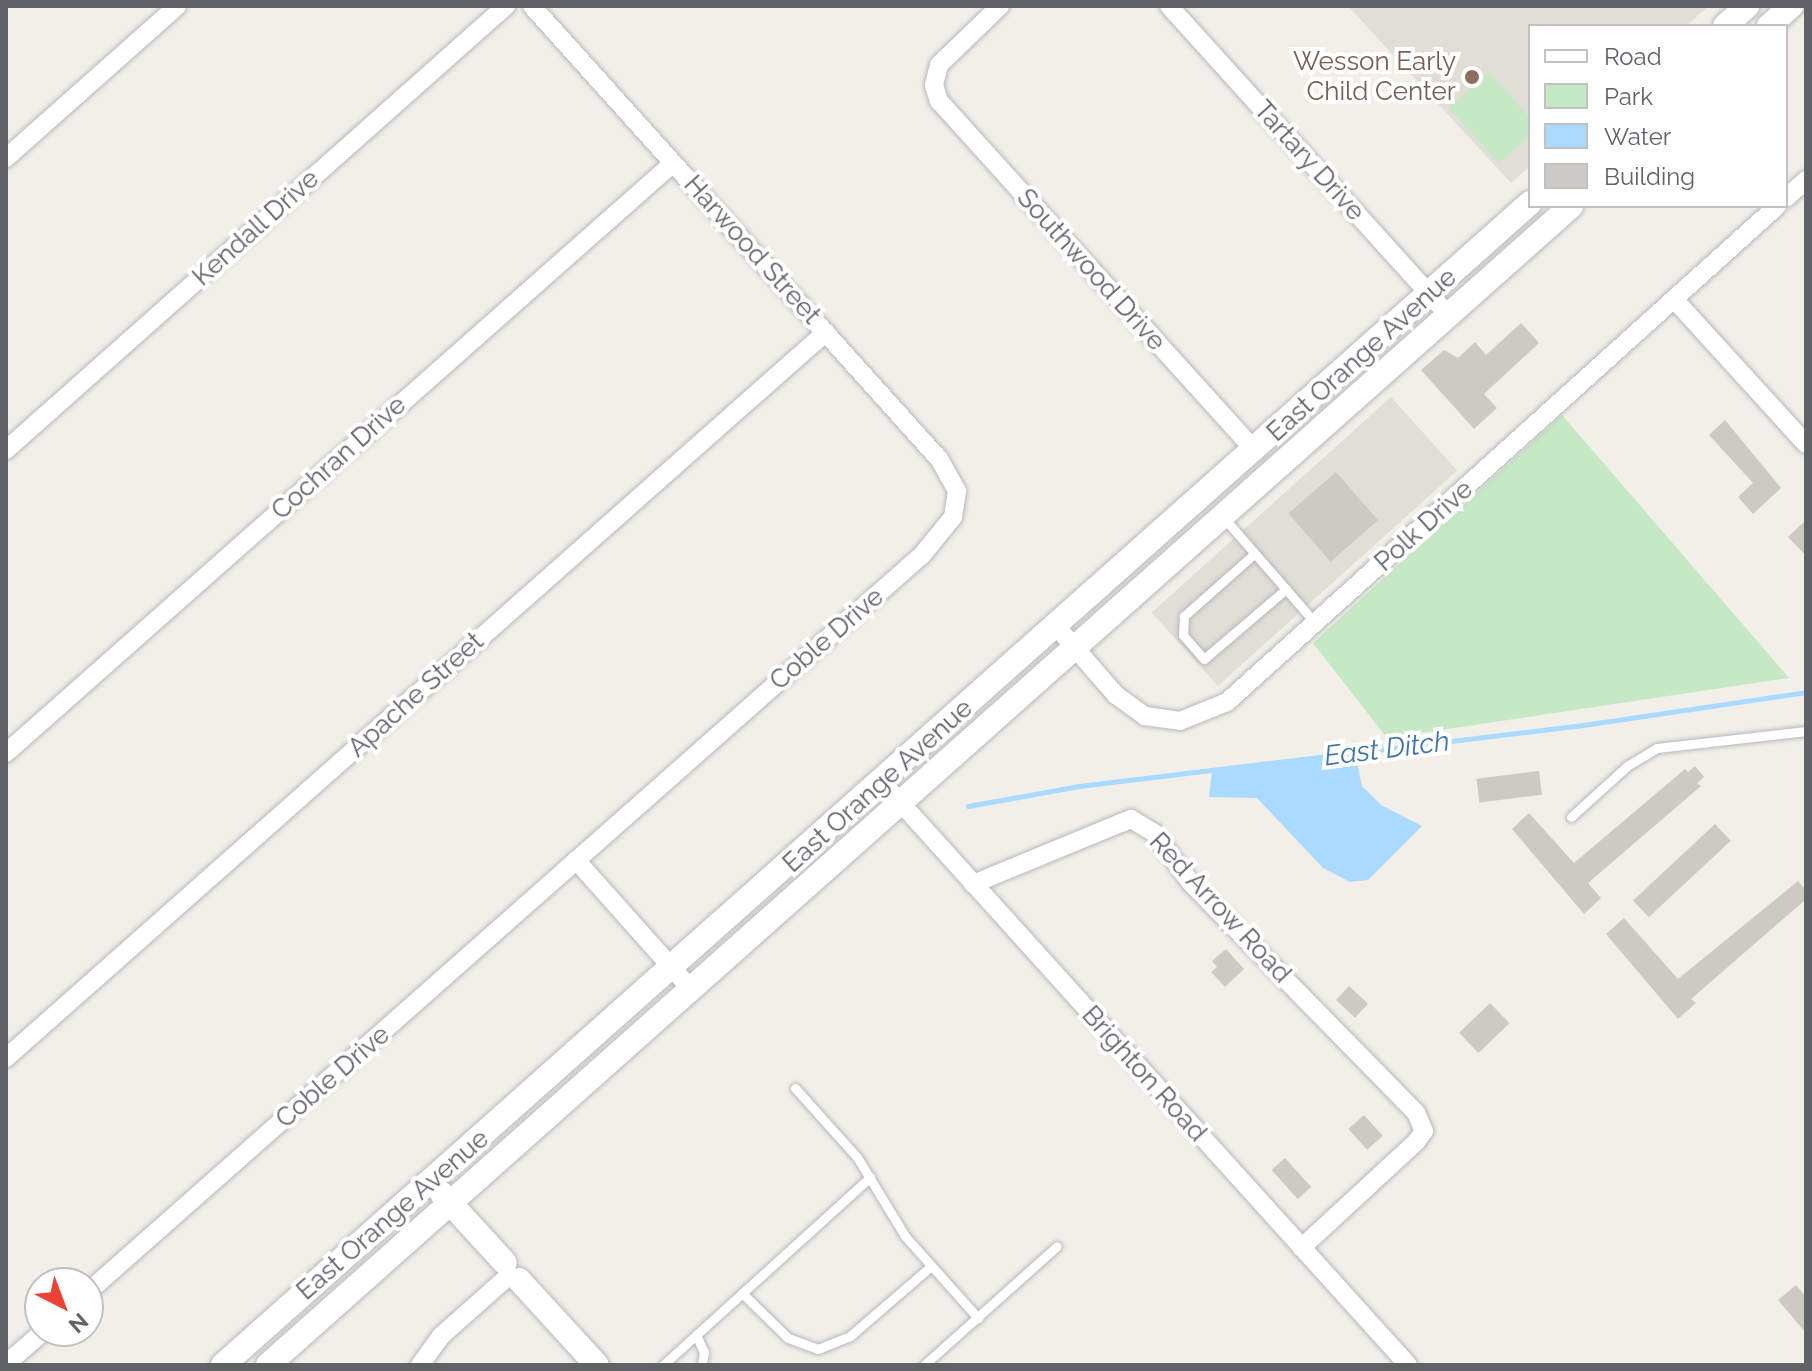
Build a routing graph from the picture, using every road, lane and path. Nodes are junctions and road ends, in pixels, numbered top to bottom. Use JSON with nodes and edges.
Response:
{"nodes":[{"id":1,"x":177,"y":6,"type":"edge"},
{"id":2,"x":506,"y":6,"type":"edge"},
{"id":3,"x":532,"y":6,"type":"edge"},
{"id":4,"x":1000,"y":6,"type":"edge"},
{"id":5,"x":1169,"y":6,"type":"edge"},
{"id":6,"x":1747,"y":6,"type":"edge"},
{"id":7,"x":1791,"y":6,"type":"edge"},
{"id":8,"x":1727,"y":24,"type":"edge"},
{"id":9,"x":1771,"y":24,"type":"edge"},
{"id":10,"x":6,"y":158,"type":"edge"},
{"id":11,"x":673,"y":163,"type":"junction"},
{"id":12,"x":1806,"y":180,"type":"edge"},
{"id":13,"x":1788,"y":196,"type":"edge"},
{"id":14,"x":1528,"y":205,"type":"edge"},
{"id":15,"x":1569,"y":208,"type":"edge"},
{"id":16,"x":1775,"y":208,"type":"edge"},
{"id":17,"x":1429,"y":294,"type":"junction"},
{"id":18,"x":1674,"y":299,"type":"junction"},
{"id":19,"x":1449,"y":316,"type":"junction"},
{"id":20,"x":826,"y":332,"type":"junction"},
{"id":21,"x":1806,"y":444,"type":"edge"},
{"id":22,"x":6,"y":450,"type":"edge"},
{"id":23,"x":1255,"y":451,"type":"junction"},
{"id":24,"x":957,"y":503,"type":"joint"},
{"id":25,"x":1224,"y":518,"type":"junction"},
{"id":26,"x":1254,"y":554,"type":"junction"},
{"id":27,"x":1286,"y":589,"type":"junction"},
{"id":28,"x":1316,"y":624,"type":"junction"},
{"id":29,"x":1057,"y":627,"type":"junction"},
{"id":30,"x":1076,"y":649,"type":"junction"},
{"id":31,"x":1806,"y":731,"type":"edge"},
{"id":32,"x":6,"y":753,"type":"edge"},
{"id":33,"x":882,"y":782,"type":"junction"},
{"id":34,"x":902,"y":805,"type":"junction"},
{"id":35,"x":1571,"y":817,"type":"dead end"},
{"id":36,"x":576,"y":860,"type":"junction"},
{"id":37,"x":973,"y":884,"type":"junction"},
{"id":38,"x":672,"y":968,"type":"junction"},
{"id":39,"x":692,"y":990,"type":"junction"},
{"id":40,"x":6,"y":1058,"type":"edge"},
{"id":41,"x":795,"y":1088,"type":"dead end"},
{"id":42,"x":870,"y":1177,"type":"junction"},
{"id":43,"x":430,"y":1182,"type":"junction"},
{"id":44,"x":450,"y":1204,"type":"junction"},
{"id":45,"x":1057,"y":1246,"type":"dead end"},
{"id":46,"x":1301,"y":1248,"type":"junction"},
{"id":47,"x":931,"y":1266,"type":"junction"},
{"id":48,"x":509,"y":1274,"type":"junction"},
{"id":49,"x":104,"y":1278,"type":"edge"},
{"id":50,"x":742,"y":1293,"type":"junction"},
{"id":51,"x":978,"y":1318,"type":"junction"},
{"id":52,"x":696,"y":1335,"type":"junction"},
{"id":53,"x":26,"y":1347,"type":"edge"},
{"id":54,"x":667,"y":1363,"type":"edge"},
{"id":55,"x":6,"y":1364,"type":"edge"},
{"id":56,"x":223,"y":1365,"type":"edge"},
{"id":57,"x":268,"y":1365,"type":"edge"},
{"id":58,"x":420,"y":1365,"type":"edge"},
{"id":59,"x":597,"y":1365,"type":"edge"},
{"id":60,"x":702,"y":1365,"type":"edge"},
{"id":61,"x":924,"y":1365,"type":"edge"},
{"id":62,"x":1408,"y":1365,"type":"edge"}],
"edges":[{"from":1,"to":10,"type":"street"},
{"from":2,"to":22,"type":"street","name":"Kendall Drive"},
{"from":3,"to":11,"type":"street","name":"Harwood Street"},
{"from":4,"to":23,"type":"street","name":"Southwood Drive"},
{"from":5,"to":17,"type":"street","name":"Tartary Drive"},
{"from":6,"to":8,"type":"street"},
{"from":7,"to":9,"type":"street"},
{"from":11,"to":20,"type":"street","name":"Harwood Street"},
{"from":11,"to":32,"type":"street","name":"Cochran Drive"},
{"from":12,"to":13,"type":"street"},
{"from":14,"to":17,"type":"street","name":"East Orange Avenue"},
{"from":15,"to":19,"type":"street","name":"East Orange Avenue"},
{"from":16,"to":18,"type":"street","name":"Polk Drive"},
{"from":17,"to":19,"type":"street","name":"Tartary Drive"},
{"from":17,"to":23,"type":"street","name":"East Orange Avenue"},
{"from":18,"to":21,"type":"street"},
{"from":18,"to":28,"type":"street","name":"Polk Drive"},
{"from":19,"to":25,"type":"street","name":"East Orange Avenue"},
{"from":20,"to":24,"type":"street","name":"Harwood Street"},
{"from":20,"to":40,"type":"street","name":"Apache Street"},
{"from":23,"to":29,"type":"street","name":"East Orange Avenue"},
{"from":24,"to":36,"type":"street","name":"Coble Drive"},
{"from":25,"to":26,"type":"lane"},
{"from":25,"to":30,"type":"street","name":"East Orange Avenue"},
{"from":26,"to":27,"type":"lane"},
{"from":26,"to":27,"type":"lane"},
{"from":27,"to":28,"type":"lane"},
{"from":28,"to":30,"type":"street","name":"Polk Drive"},
{"from":29,"to":30,"type":"street","name":"Polk Drive"},
{"from":29,"to":33,"type":"street","name":"East Orange Avenue"},
{"from":30,"to":34,"type":"street","name":"East Orange Avenue"},
{"from":31,"to":35,"type":"lane"},
{"from":33,"to":34,"type":"street","name":"Brighton Road"},
{"from":33,"to":38,"type":"street","name":"East Orange Avenue"},
{"from":34,"to":37,"type":"street","name":"Brighton Road"},
{"from":34,"to":39,"type":"street","name":"East Orange Avenue"},
{"from":36,"to":38,"type":"street"},
{"from":36,"to":49,"type":"street","name":"Coble Drive"},
{"from":37,"to":46,"type":"street","name":"Brighton Road"},
{"from":37,"to":46,"type":"street","name":"Red Arrow Road"},
{"from":38,"to":39,"type":"street"},
{"from":38,"to":43,"type":"street","name":"East Orange Avenue"},
{"from":39,"to":44,"type":"street","name":"East Orange Avenue"},
{"from":41,"to":42,"type":"lane"},
{"from":42,"to":47,"type":"lane"},
{"from":42,"to":50,"type":"lane"},
{"from":43,"to":44,"type":"street"},
{"from":43,"to":56,"type":"street","name":"East Orange Avenue"},
{"from":44,"to":48,"type":"street"},
{"from":44,"to":57,"type":"street","name":"East Orange Avenue"},
{"from":45,"to":51,"type":"lane"},
{"from":46,"to":62,"type":"street","name":"Brighton Road"},
{"from":47,"to":50,"type":"lane"},
{"from":47,"to":51,"type":"lane"},
{"from":48,"to":58,"type":"street"},
{"from":48,"to":59,"type":"street"},
{"from":50,"to":52,"type":"lane"},
{"from":51,"to":61,"type":"lane"},
{"from":52,"to":54,"type":"lane"},
{"from":52,"to":60,"type":"lane"},
{"from":53,"to":55,"type":"street"}]}
